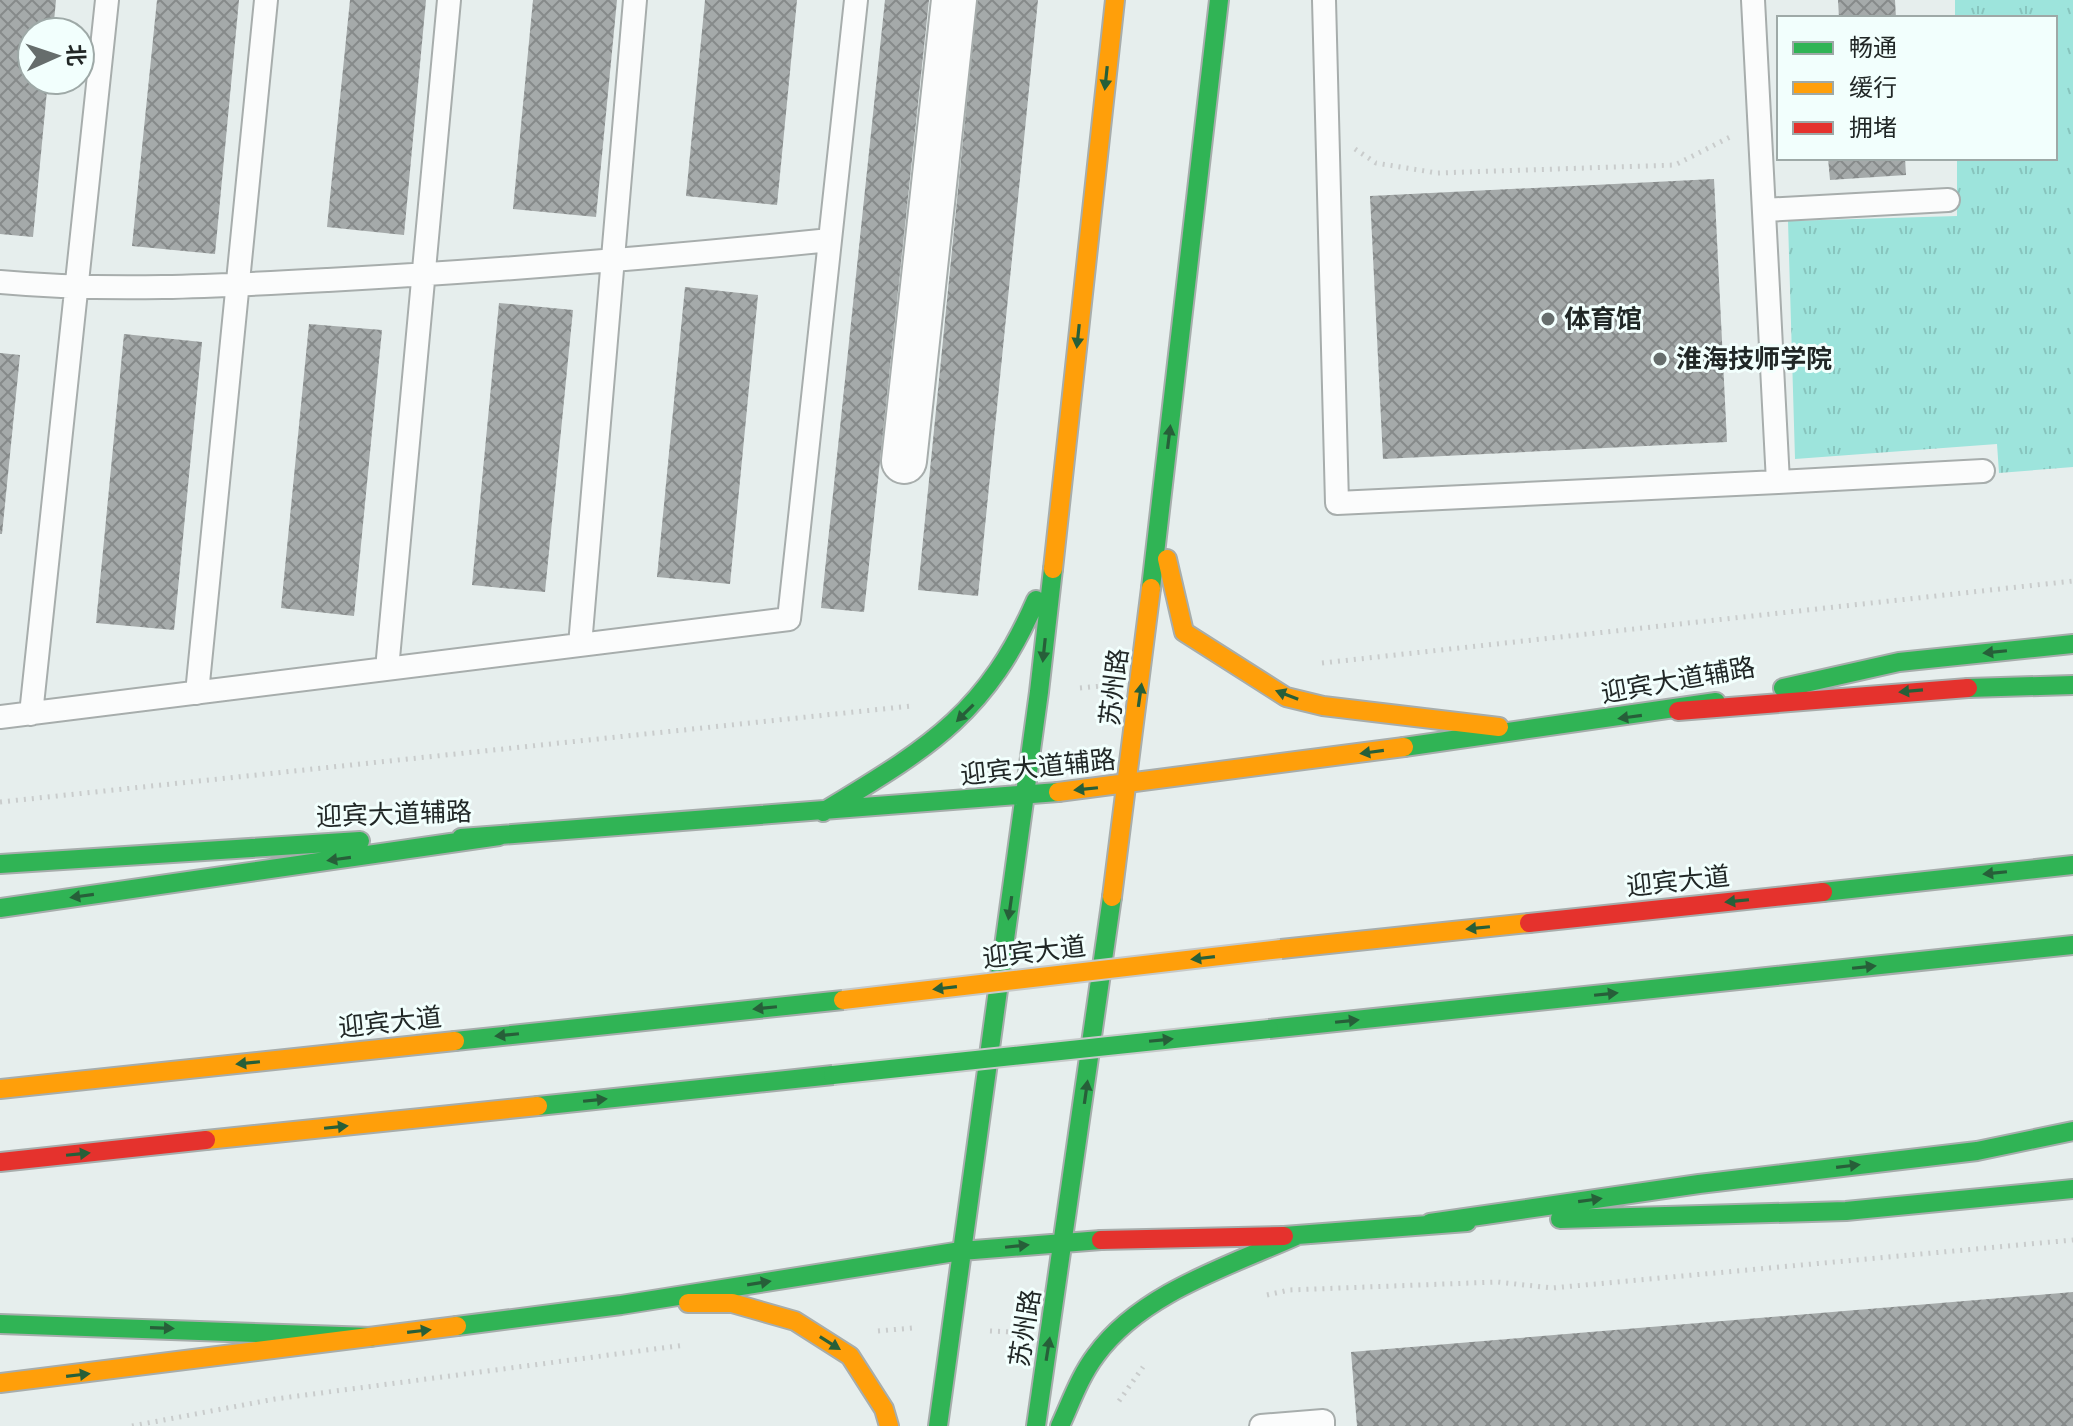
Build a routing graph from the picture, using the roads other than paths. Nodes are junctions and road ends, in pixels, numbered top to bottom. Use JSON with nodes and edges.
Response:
{"nodes":[{"id":1,"x":107,"y":0,"type":"edge"},
{"id":2,"x":266,"y":0,"type":"edge"},
{"id":3,"x":449,"y":0,"type":"edge"},
{"id":4,"x":635,"y":0,"type":"edge"},
{"id":5,"x":856,"y":0,"type":"edge"},
{"id":6,"x":954,"y":0,"type":"edge"},
{"id":7,"x":1115,"y":0,"type":"edge"},
{"id":8,"x":1219,"y":0,"type":"edge"},
{"id":9,"x":1324,"y":0,"type":"edge"},
{"id":10,"x":1753,"y":0,"type":"edge"},
{"id":11,"x":1948,"y":200,"type":"dead end"},
{"id":12,"x":1764,"y":210,"type":"junction"},
{"id":13,"x":830,"y":240,"type":"junction"},
{"id":14,"x":613,"y":262,"type":"junction"},
{"id":15,"x":424,"y":275,"type":"junction"},
{"id":16,"x":0,"y":282,"type":"edge"},
{"id":17,"x":237,"y":285,"type":"junction"},
{"id":18,"x":76,"y":289,"type":"junction"},
{"id":19,"x":904,"y":461,"type":"dead end"},
{"id":20,"x":1983,"y":471,"type":"dead end"},
{"id":21,"x":1778,"y":482,"type":"junction"},
{"id":22,"x":1159,"y":526,"type":"junction"},
{"id":23,"x":1055,"y":549,"type":"junction"},
{"id":24,"x":2073,"y":644,"type":"edge"},
{"id":25,"x":580,"y":645,"type":"junction"},
{"id":26,"x":387,"y":669,"type":"junction"},
{"id":27,"x":2073,"y":685,"type":"edge"},
{"id":28,"x":197,"y":693,"type":"junction"},
{"id":29,"x":1678,"y":711,"type":"junction"},
{"id":30,"x":31,"y":714,"type":"junction"},
{"id":31,"x":0,"y":717,"type":"edge"},
{"id":32,"x":1529,"y":731,"type":"junction"},
{"id":33,"x":1128,"y":784,"type":"junction"},
{"id":34,"x":1026,"y":796,"type":"junction"},
{"id":35,"x":823,"y":812,"type":"junction"},
{"id":36,"x":499,"y":836,"type":"junction"},
{"id":37,"x":0,"y":864,"type":"edge"},
{"id":38,"x":2073,"y":865,"type":"edge"},
{"id":39,"x":0,"y":908,"type":"edge"},
{"id":40,"x":2073,"y":945,"type":"edge"},
{"id":41,"x":0,"y":1089,"type":"edge"},
{"id":42,"x":2073,"y":1131,"type":"edge"},
{"id":43,"x":0,"y":1162,"type":"edge"},
{"id":44,"x":2073,"y":1189,"type":"edge"},
{"id":45,"x":1430,"y":1223,"type":"junction"},
{"id":46,"x":1296,"y":1236,"type":"junction"},
{"id":47,"x":1065,"y":1241,"type":"junction"},
{"id":48,"x":961,"y":1251,"type":"junction"},
{"id":49,"x":621,"y":1305,"type":"junction"},
{"id":50,"x":0,"y":1324,"type":"edge"},
{"id":51,"x":371,"y":1337,"type":"junction"},
{"id":52,"x":0,"y":1383,"type":"edge"},
{"id":53,"x":889,"y":1426,"type":"edge"},
{"id":54,"x":938,"y":1426,"type":"edge"},
{"id":55,"x":1036,"y":1426,"type":"edge"},
{"id":56,"x":1060,"y":1426,"type":"edge"},
{"id":57,"x":1261,"y":1426,"type":"edge"},
{"id":58,"x":1323,"y":1426,"type":"edge"}],
"edges":[{"from":1,"to":18,"type":"lane"},
{"from":2,"to":17,"type":"lane"},
{"from":3,"to":15,"type":"lane"},
{"from":4,"to":14,"type":"lane"},
{"from":5,"to":13,"type":"lane"},
{"from":6,"to":19,"type":"street"},
{"from":7,"to":23,"type":"main road","one_way":true},
{"from":22,"to":8,"type":"main road","name":"苏州路","one_way":true},
{"from":9,"to":21,"type":"lane"},
{"from":10,"to":12,"type":"lane"},
{"from":11,"to":12,"type":"lane"},
{"from":12,"to":21,"type":"lane"},
{"from":13,"to":14,"type":"lane"},
{"from":13,"to":25,"type":"lane"},
{"from":14,"to":15,"type":"lane"},
{"from":14,"to":25,"type":"lane"},
{"from":15,"to":17,"type":"lane"},
{"from":15,"to":26,"type":"lane"},
{"from":16,"to":18,"type":"lane"},
{"from":17,"to":18,"type":"lane"},
{"from":17,"to":28,"type":"lane"},
{"from":18,"to":30,"type":"lane"},
{"from":20,"to":21,"type":"lane"},
{"from":32,"to":22,"type":"main road","one_way":true},
{"from":33,"to":22,"type":"main road","name":"苏州路","one_way":true},
{"from":23,"to":34,"type":"main road","one_way":true},
{"from":23,"to":35,"type":"main road","one_way":true},
{"from":24,"to":29,"type":"main road","name":"迎宾大道辅路","one_way":true},
{"from":25,"to":26,"type":"lane"},
{"from":26,"to":28,"type":"lane"},
{"from":27,"to":29,"type":"main road","one_way":true},
{"from":28,"to":30,"type":"lane"},
{"from":29,"to":32,"type":"main road","name":"迎宾大道辅路","one_way":true},
{"from":30,"to":31,"type":"lane"},
{"from":32,"to":33,"type":"main road","name":"迎宾大道辅路","one_way":true},
{"from":33,"to":34,"type":"main road","name":"迎宾大道辅路","one_way":true},
{"from":47,"to":33,"type":"main road","name":"苏州路","one_way":true},
{"from":34,"to":35,"type":"main road","name":"迎宾大道辅路"},
{"from":34,"to":48,"type":"main road","one_way":true},
{"from":35,"to":36,"type":"main road","name":"迎宾大道辅路"},
{"from":36,"to":37,"type":"main road","name":"迎宾大道辅路"},
{"from":36,"to":39,"type":"main road","one_way":true},
{"from":38,"to":41,"type":"main road","name":"迎宾大道","one_way":true,"bridge":true},
{"from":43,"to":40,"type":"main road","one_way":true,"bridge":true},
{"from":45,"to":42,"type":"main road","one_way":true},
{"from":44,"to":45,"type":"main road"},
{"from":45,"to":46,"type":"main road"},
{"from":46,"to":47,"type":"main road"},
{"from":46,"to":56,"type":"main road"},
{"from":48,"to":47,"type":"main road","one_way":true},
{"from":55,"to":47,"type":"main road","name":"苏州路","one_way":true},
{"from":49,"to":48,"type":"main road","one_way":true},
{"from":48,"to":54,"type":"main road"},
{"from":51,"to":49,"type":"main road","one_way":true},
{"from":49,"to":53,"type":"main road","one_way":true},
{"from":50,"to":51,"type":"main road","one_way":true},
{"from":52,"to":51,"type":"main road","one_way":true},
{"from":57,"to":58,"type":"lane"}]}
